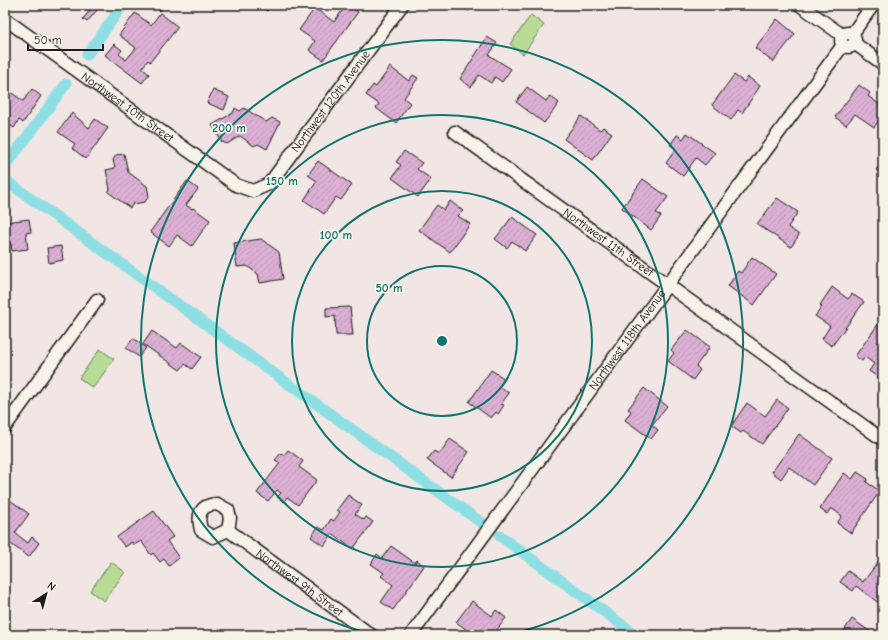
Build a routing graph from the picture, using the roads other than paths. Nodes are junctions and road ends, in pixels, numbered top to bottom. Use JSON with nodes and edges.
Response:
{"nodes":[{"id":1,"x":800,"y":5,"type":"edge"},
{"id":2,"x":873,"y":5,"type":"edge"},
{"id":3,"x":397,"y":7,"type":"edge"},
{"id":4,"x":5,"y":19,"type":"edge"},
{"id":5,"x":848,"y":39,"type":"junction"},
{"id":6,"x":883,"y":64,"type":"edge"},
{"id":7,"x":455,"y":132,"type":"dead end"},
{"id":8,"x":253,"y":191,"type":"joint"},
{"id":9,"x":668,"y":285,"type":"junction"},
{"id":10,"x":97,"y":300,"type":"dead end"},
{"id":11,"x":5,"y":427,"type":"edge"},
{"id":12,"x":879,"y":437,"type":"dead end"},
{"id":13,"x":228,"y":530,"type":"dead end"},
{"id":14,"x":371,"y":635,"type":"edge"},
{"id":15,"x":411,"y":635,"type":"edge"}],
"edges":[{"from":1,"to":5,"type":"street"},
{"from":2,"to":5,"type":"street","name":"Northwest 118th Avenue"},
{"from":3,"to":8,"type":"street","name":"Northwest 120th Avenue"},
{"from":4,"to":8,"type":"street","name":"Northwest 10th Street"},
{"from":5,"to":6,"type":"street"},
{"from":5,"to":9,"type":"street","name":"Northwest 118th Avenue"},
{"from":7,"to":9,"type":"street","name":"Northwest 11th Street"},
{"from":9,"to":12,"type":"street","name":"Northwest 11th Street"},
{"from":9,"to":15,"type":"street","name":"Northwest 118th Avenue"},
{"from":10,"to":11,"type":"street"},
{"from":13,"to":14,"type":"street","name":"Northwest 9th Street"}]}
